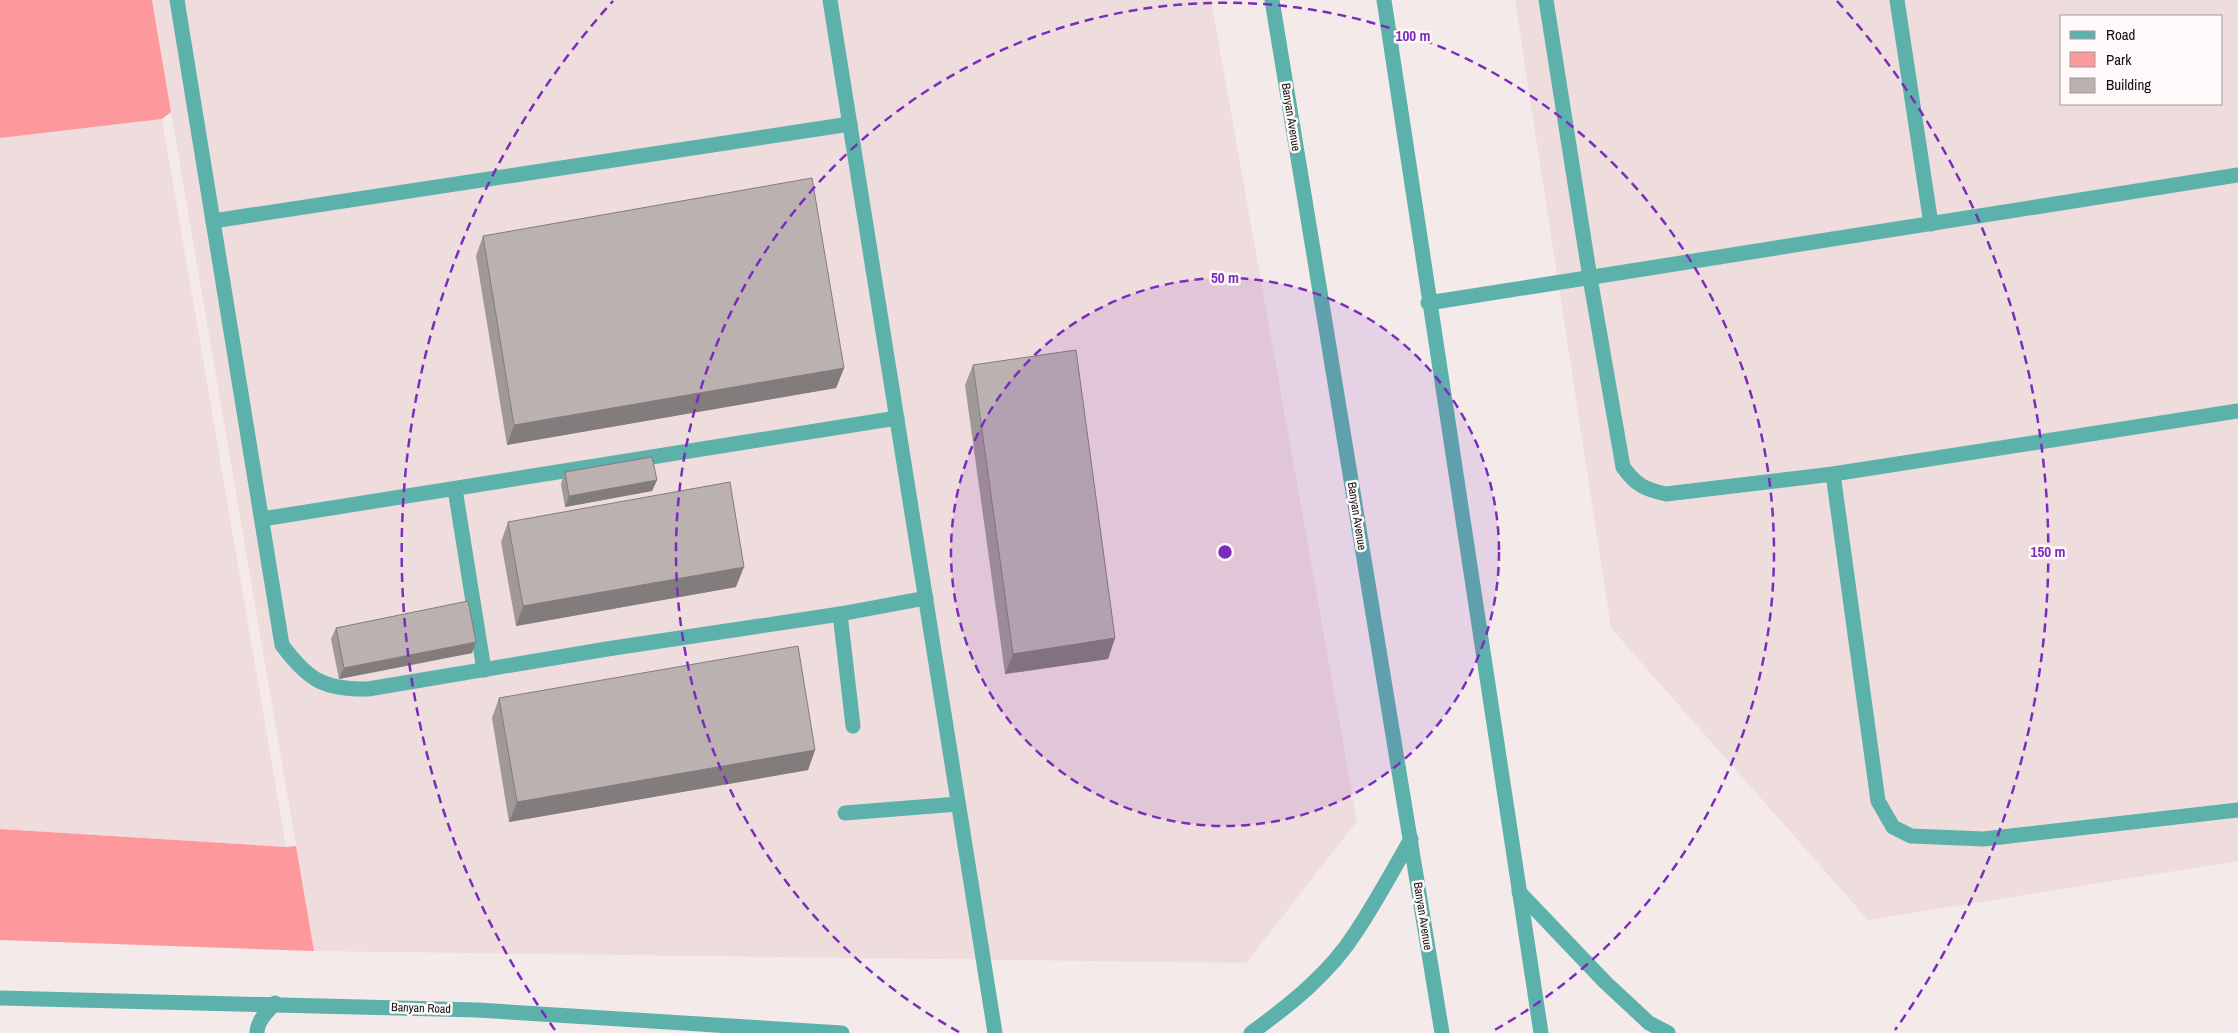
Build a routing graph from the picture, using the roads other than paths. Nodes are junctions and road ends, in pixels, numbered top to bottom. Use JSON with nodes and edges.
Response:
{"nodes":[{"id":1,"x":177,"y":0,"type":"edge"},
{"id":2,"x":830,"y":0,"type":"edge"},
{"id":3,"x":1272,"y":0,"type":"edge"},
{"id":4,"x":1384,"y":0,"type":"edge"},
{"id":5,"x":1546,"y":0,"type":"edge"},
{"id":6,"x":1897,"y":0,"type":"edge"},
{"id":7,"x":850,"y":124,"type":"junction"},
{"id":8,"x":2238,"y":175,"type":"edge"},
{"id":9,"x":213,"y":222,"type":"junction"},
{"id":10,"x":1931,"y":224,"type":"junction"},
{"id":11,"x":1590,"y":278,"type":"junction"},
{"id":12,"x":1428,"y":303,"type":"junction"},
{"id":13,"x":2238,"y":411,"type":"edge"},
{"id":14,"x":897,"y":418,"type":"junction"},
{"id":15,"x":1833,"y":474,"type":"junction"},
{"id":16,"x":455,"y":488,"type":"junction"},
{"id":17,"x":262,"y":519,"type":"junction"},
{"id":18,"x":926,"y":598,"type":"junction"},
{"id":19,"x":840,"y":614,"type":"junction"},
{"id":20,"x":484,"y":670,"type":"junction"},
{"id":21,"x":853,"y":726,"type":"dead end"},
{"id":22,"x":958,"y":804,"type":"junction"},
{"id":23,"x":2238,"y":810,"type":"edge"},
{"id":24,"x":845,"y":813,"type":"dead end"},
{"id":25,"x":1411,"y":839,"type":"junction"},
{"id":26,"x":1519,"y":892,"type":"junction"},
{"id":27,"x":0,"y":998,"type":"edge"},
{"id":28,"x":275,"y":1003,"type":"junction"},
{"id":29,"x":257,"y":1033,"type":"edge"},
{"id":30,"x":842,"y":1033,"type":"edge"},
{"id":31,"x":995,"y":1033,"type":"edge"},
{"id":32,"x":1251,"y":1033,"type":"edge"},
{"id":33,"x":1442,"y":1033,"type":"edge"},
{"id":34,"x":1541,"y":1033,"type":"edge"},
{"id":35,"x":1668,"y":1033,"type":"edge"}],
"edges":[{"from":1,"to":9,"type":"street"},
{"from":2,"to":7,"type":"street"},
{"from":3,"to":25,"type":"street","name":"Banyan Avenue"},
{"from":4,"to":12,"type":"street"},
{"from":5,"to":11,"type":"street"},
{"from":6,"to":10,"type":"street"},
{"from":7,"to":9,"type":"street"},
{"from":7,"to":14,"type":"street"},
{"from":8,"to":10,"type":"street"},
{"from":9,"to":17,"type":"street"},
{"from":10,"to":11,"type":"street"},
{"from":11,"to":12,"type":"street"},
{"from":11,"to":15,"type":"street"},
{"from":12,"to":26,"type":"street"},
{"from":13,"to":15,"type":"street"},
{"from":14,"to":16,"type":"street"},
{"from":14,"to":18,"type":"street"},
{"from":15,"to":23,"type":"street"},
{"from":16,"to":17,"type":"street"},
{"from":16,"to":20,"type":"street"},
{"from":17,"to":20,"type":"street"},
{"from":18,"to":19,"type":"street"},
{"from":18,"to":22,"type":"street"},
{"from":19,"to":20,"type":"street"},
{"from":19,"to":21,"type":"street"},
{"from":22,"to":24,"type":"street"},
{"from":22,"to":31,"type":"street"},
{"from":25,"to":32,"type":"street"},
{"from":25,"to":33,"type":"street","name":"Banyan Avenue"},
{"from":26,"to":34,"type":"street"},
{"from":26,"to":35,"type":"street"},
{"from":27,"to":28,"type":"street","name":"Banyan Road"},
{"from":28,"to":29,"type":"street"},
{"from":28,"to":30,"type":"street","name":"Banyan Road"}]}
